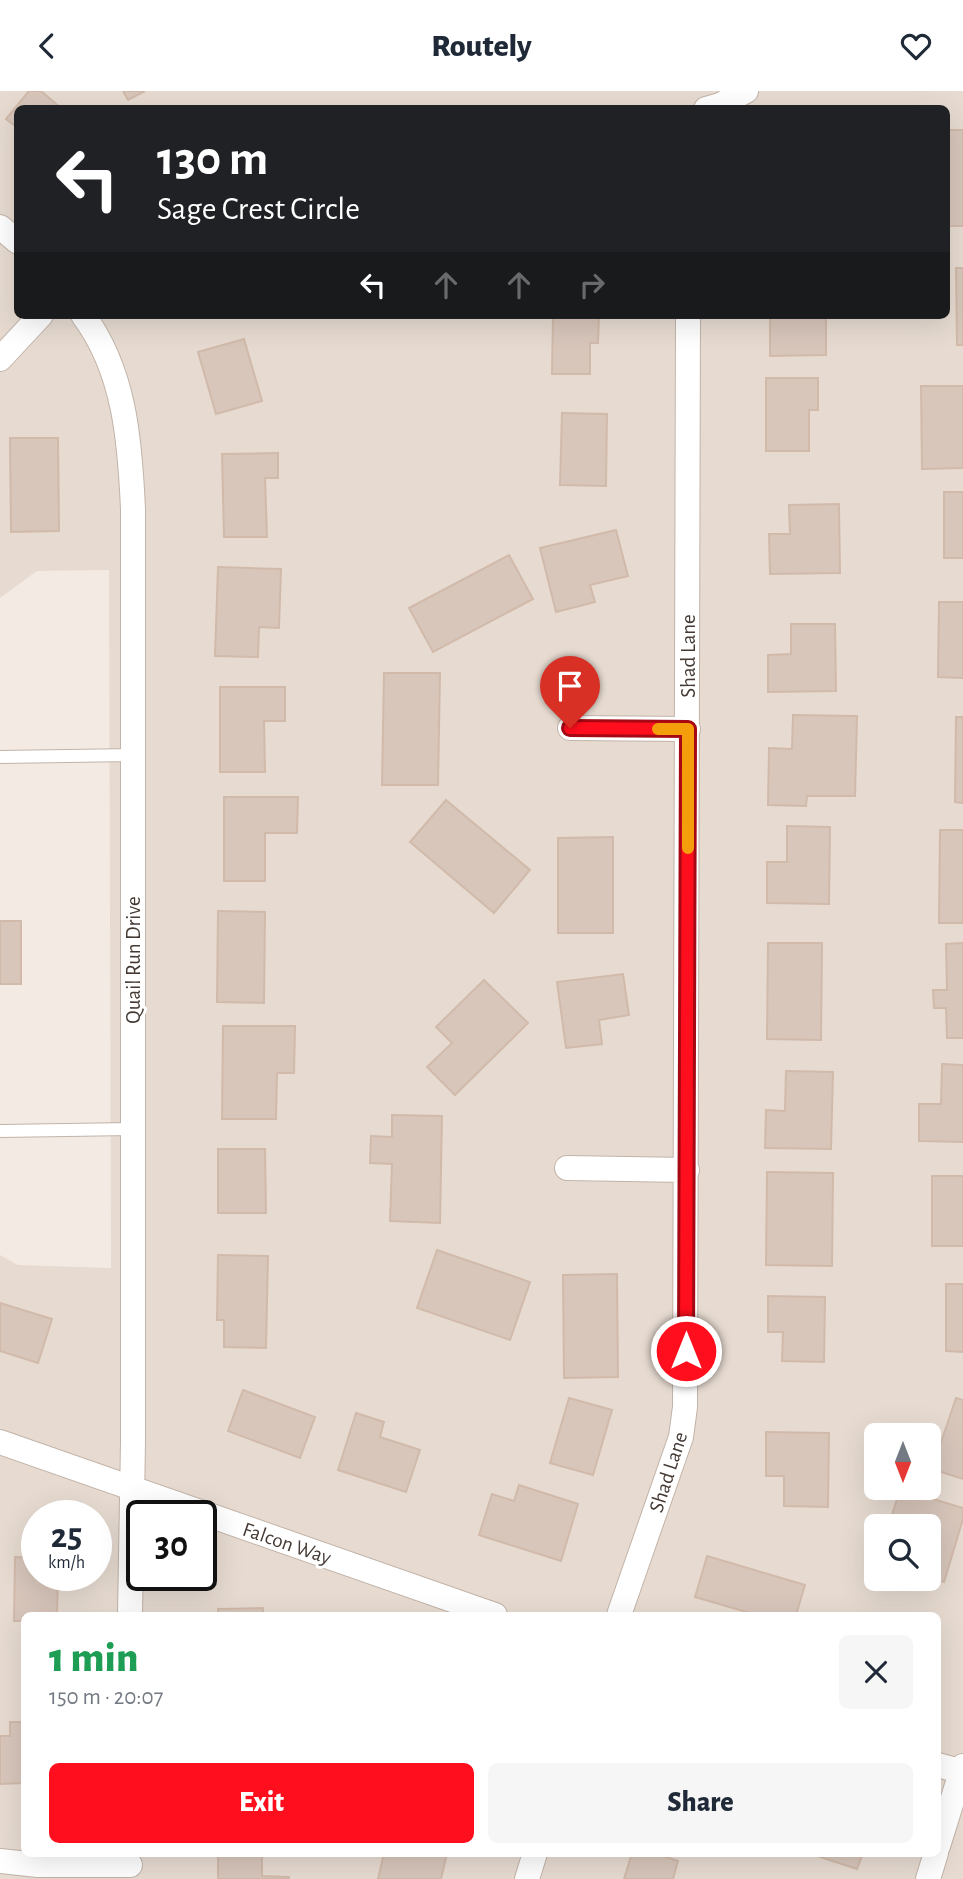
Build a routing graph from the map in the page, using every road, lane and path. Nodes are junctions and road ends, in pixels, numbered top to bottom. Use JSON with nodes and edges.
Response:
{"nodes":[{"id":1,"x":746,"y":91,"type":"edge"},
{"id":2,"x":720,"y":105,"type":"edge"},
{"id":3,"x":0,"y":227,"type":"edge"},
{"id":4,"x":14,"y":239,"type":"edge"},
{"id":5,"x":37,"y":319,"type":"edge"},
{"id":6,"x":85,"y":319,"type":"edge"},
{"id":7,"x":688,"y":319,"type":"edge"},
{"id":8,"x":0,"y":359,"type":"edge"},
{"id":9,"x":570,"y":728,"type":"dead end"},
{"id":10,"x":688,"y":729,"type":"junction"},
{"id":11,"x":134,"y":755,"type":"junction"},
{"id":12,"x":0,"y":757,"type":"edge"},
{"id":13,"x":132,"y":1129,"type":"junction"},
{"id":14,"x":0,"y":1131,"type":"edge"},
{"id":15,"x":567,"y":1168,"type":"dead end"},
{"id":16,"x":687,"y":1170,"type":"junction"},
{"id":17,"x":0,"y":1442,"type":"edge"},
{"id":18,"x":132,"y":1489,"type":"junction"},
{"id":19,"x":131,"y":1612,"type":"edge"},
{"id":20,"x":486,"y":1612,"type":"edge"},
{"id":21,"x":620,"y":1612,"type":"edge"},
{"id":22,"x":956,"y":1769,"type":"edge"},
{"id":23,"x":941,"y":1833,"type":"edge"},
{"id":24,"x":534,"y":1857,"type":"edge"},
{"id":25,"x":935,"y":1857,"type":"edge"},
{"id":26,"x":0,"y":1861,"type":"edge"},
{"id":27,"x":130,"y":1866,"type":"edge"},
{"id":28,"x":527,"y":1879,"type":"edge"},
{"id":29,"x":928,"y":1879,"type":"edge"}],
"edges":[{"from":1,"to":2,"type":"street"},
{"from":3,"to":4,"type":"street"},
{"from":5,"to":8,"type":"street"},
{"from":6,"to":11,"type":"street","name":"Quail Run Drive"},
{"from":7,"to":10,"type":"street","name":"Shad Lane"},
{"from":9,"to":10,"type":"street"},
{"from":10,"to":16,"type":"street","name":"Shad Lane"},
{"from":11,"to":12,"type":"lane"},
{"from":11,"to":13,"type":"street","name":"Quail Run Drive"},
{"from":13,"to":14,"type":"lane"},
{"from":13,"to":18,"type":"street","name":"Quail Run Drive"},
{"from":15,"to":16,"type":"street"},
{"from":16,"to":21,"type":"street","name":"Shad Lane"},
{"from":17,"to":18,"type":"street","name":"Falcon Way"},
{"from":18,"to":19,"type":"street","name":"Quail Run Drive"},
{"from":18,"to":20,"type":"street","name":"Falcon Way"},
{"from":22,"to":23,"type":"street"},
{"from":24,"to":28,"type":"street"},
{"from":25,"to":29,"type":"street"},
{"from":26,"to":27,"type":"street"}]}
